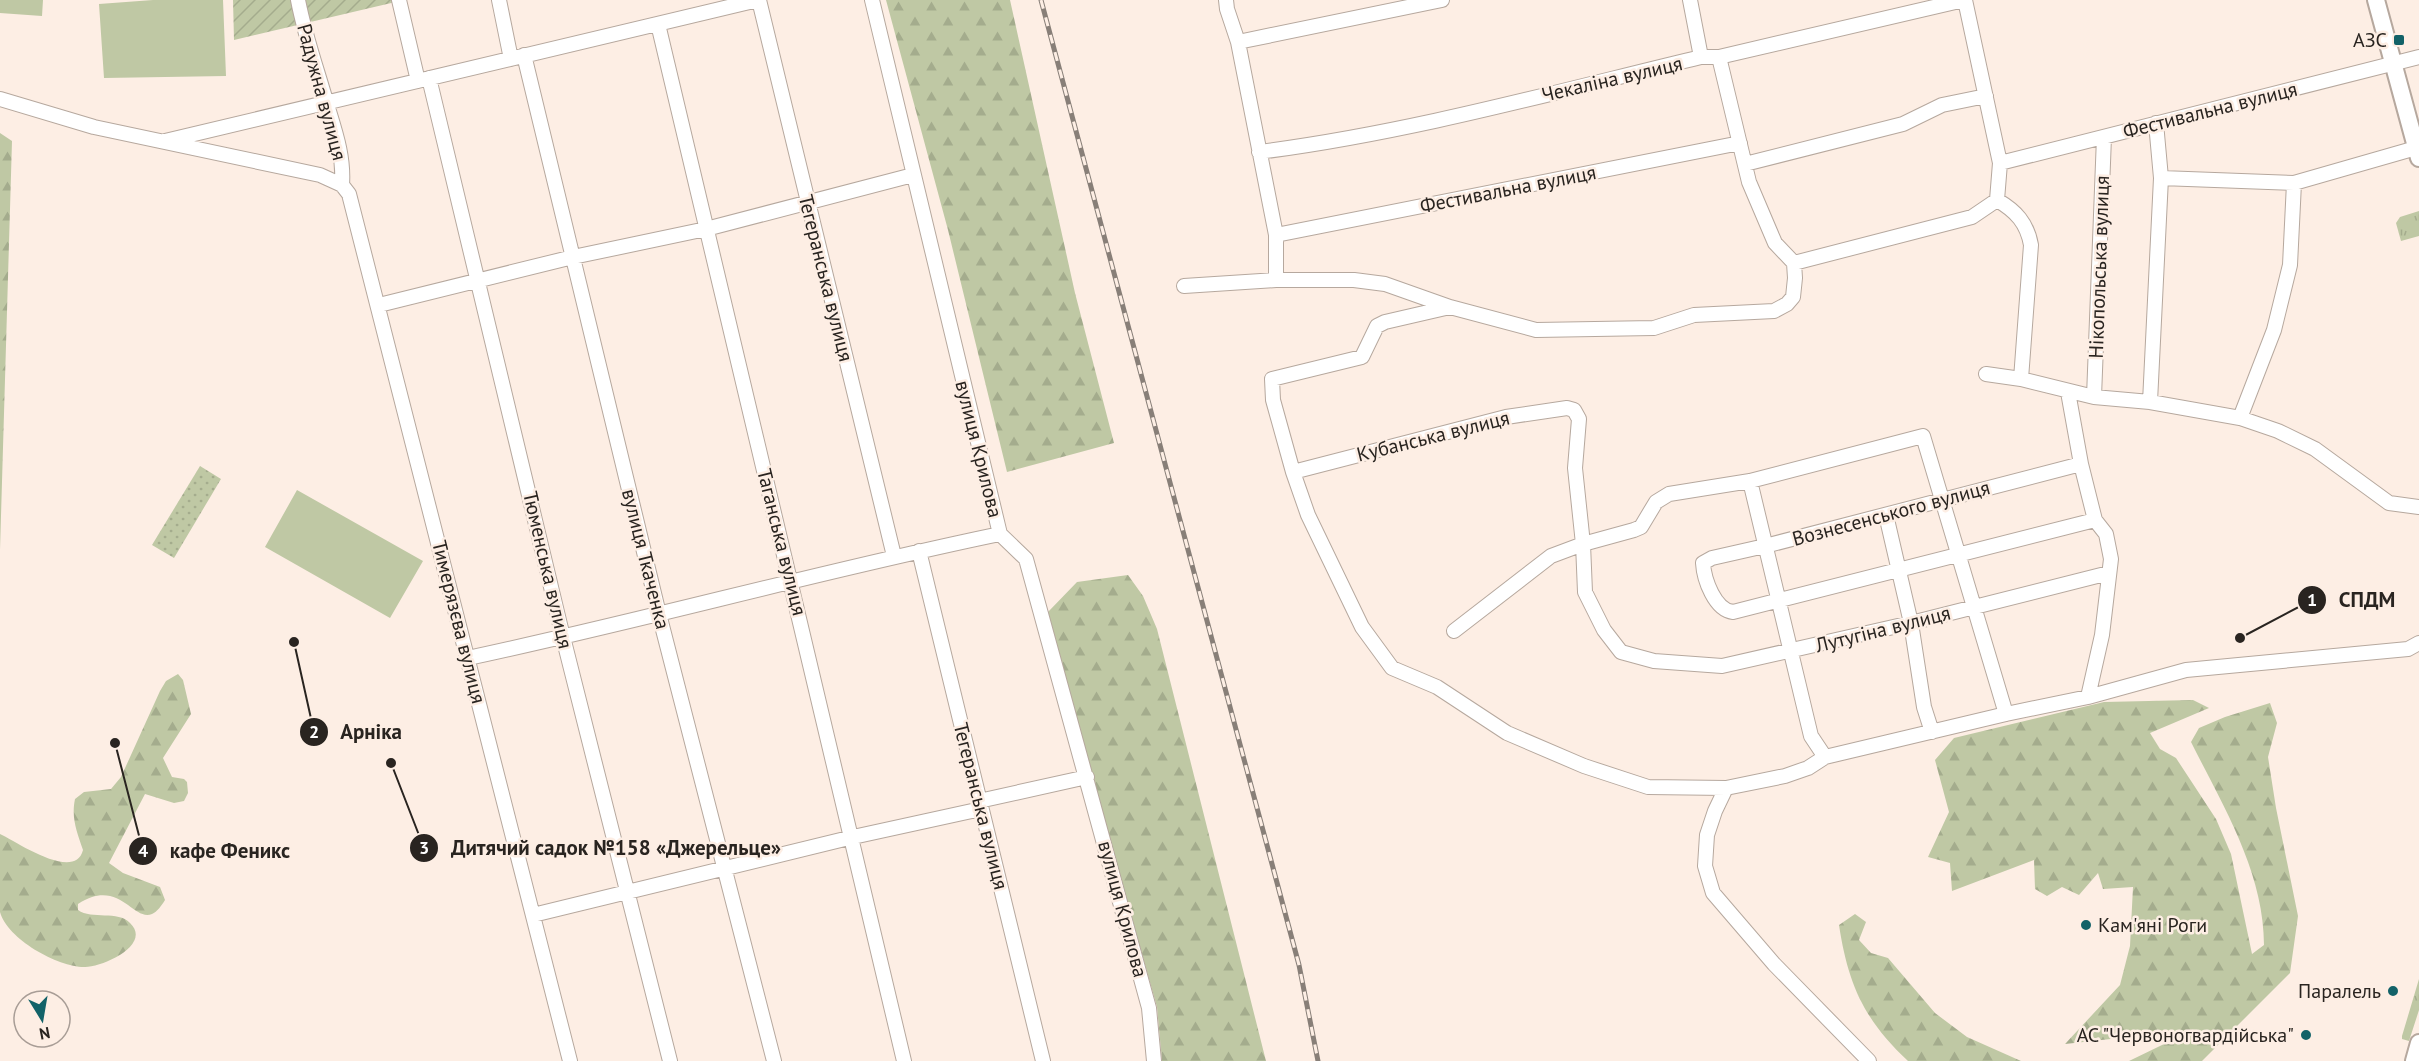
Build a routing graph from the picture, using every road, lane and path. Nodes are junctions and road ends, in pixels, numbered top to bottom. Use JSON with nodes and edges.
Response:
{"nodes":[{"id":1,"x":298,"y":0,"type":"edge"},
{"id":2,"x":399,"y":0,"type":"edge"},
{"id":3,"x":498,"y":0,"type":"edge"},
{"id":4,"x":759,"y":0,"type":"edge"},
{"id":5,"x":872,"y":0,"type":"edge"},
{"id":6,"x":1226,"y":0,"type":"edge"},
{"id":7,"x":1442,"y":0,"type":"edge"},
{"id":8,"x":1689,"y":0,"type":"edge"},
{"id":9,"x":1965,"y":0,"type":"edge"},
{"id":10,"x":2376,"y":0,"type":"edge"},
{"id":11,"x":658,"y":24,"type":"junction"},
{"id":12,"x":1238,"y":42,"type":"junction"},
{"id":13,"x":518,"y":57,"type":"junction"},
{"id":14,"x":1701,"y":57,"type":"junction"},
{"id":15,"x":1719,"y":57,"type":"junction"},
{"id":16,"x":2419,"y":57,"type":"edge"},
{"id":17,"x":2393,"y":63,"type":"junction"},
{"id":18,"x":424,"y":79,"type":"junction"},
{"id":19,"x":1986,"y":96,"type":"junction"},
{"id":20,"x":0,"y":99,"type":"edge"},
{"id":21,"x":327,"y":102,"type":"junction"},
{"id":22,"x":2156,"y":123,"type":"junction"},
{"id":23,"x":2104,"y":137,"type":"junction"},
{"id":24,"x":160,"y":142,"type":"junction"},
{"id":25,"x":1740,"y":143,"type":"junction"},
{"id":26,"x":1259,"y":152,"type":"junction"},
{"id":27,"x":2418,"y":153,"type":"edge"},
{"id":28,"x":2000,"y":163,"type":"junction"},
{"id":29,"x":1745,"y":164,"type":"junction"},
{"id":30,"x":913,"y":175,"type":"junction"},
{"id":31,"x":2161,"y":178,"type":"junction"},
{"id":32,"x":2294,"y":183,"type":"junction"},
{"id":33,"x":342,"y":185,"type":"junction"},
{"id":34,"x":1997,"y":200,"type":"junction"},
{"id":35,"x":808,"y":202,"type":"junction"},
{"id":36,"x":706,"y":228,"type":"junction"},
{"id":37,"x":1276,"y":235,"type":"junction"},
{"id":38,"x":573,"y":257,"type":"junction"},
{"id":39,"x":1794,"y":263,"type":"junction"},
{"id":40,"x":478,"y":279,"type":"junction"},
{"id":41,"x":1276,"y":279,"type":"junction"},
{"id":42,"x":1184,"y":286,"type":"dead end"},
{"id":43,"x":379,"y":305,"type":"junction"},
{"id":44,"x":1450,"y":307,"type":"junction"},
{"id":45,"x":1986,"y":374,"type":"dead end"},
{"id":46,"x":2021,"y":379,"type":"junction"},
{"id":47,"x":2068,"y":392,"type":"junction"},
{"id":48,"x":2094,"y":397,"type":"junction"},
{"id":49,"x":2150,"y":402,"type":"junction"},
{"id":50,"x":1574,"y":410,"type":"joint"},
{"id":51,"x":2240,"y":418,"type":"junction"},
{"id":52,"x":2081,"y":464,"type":"junction"},
{"id":53,"x":1293,"y":472,"type":"junction"},
{"id":54,"x":1750,"y":481,"type":"junction"},
{"id":55,"x":1941,"y":500,"type":"junction"},
{"id":56,"x":2419,"y":507,"type":"edge"},
{"id":57,"x":1886,"y":515,"type":"junction"},
{"id":58,"x":2096,"y":520,"type":"junction"},
{"id":59,"x":1000,"y":534,"type":"junction"},
{"id":60,"x":1583,"y":544,"type":"junction"},
{"id":61,"x":1765,"y":546,"type":"junction"},
{"id":62,"x":919,"y":551,"type":"junction"},
{"id":63,"x":1958,"y":554,"type":"junction"},
{"id":64,"x":894,"y":556,"type":"junction"},
{"id":65,"x":1898,"y":569,"type":"junction"},
{"id":66,"x":2109,"y":573,"type":"junction"},
{"id":67,"x":792,"y":582,"type":"junction"},
{"id":68,"x":1778,"y":602,"type":"junction"},
{"id":69,"x":1974,"y":607,"type":"junction"},
{"id":70,"x":659,"y":614,"type":"junction"},
{"id":71,"x":1911,"y":623,"type":"junction"},
{"id":72,"x":1454,"y":631,"type":"dead end"},
{"id":73,"x":563,"y":637,"type":"junction"},
{"id":74,"x":2419,"y":643,"type":"edge"},
{"id":75,"x":1790,"y":652,"type":"junction"},
{"id":76,"x":468,"y":658,"type":"junction"},
{"id":77,"x":2088,"y":697,"type":"junction"},
{"id":78,"x":2006,"y":714,"type":"junction"},
{"id":79,"x":1932,"y":732,"type":"junction"},
{"id":80,"x":1825,"y":757,"type":"junction"},
{"id":81,"x":1087,"y":777,"type":"junction"},
{"id":82,"x":1726,"y":788,"type":"junction"},
{"id":83,"x":980,"y":805,"type":"junction"},
{"id":84,"x":853,"y":837,"type":"junction"},
{"id":85,"x":724,"y":870,"type":"junction"},
{"id":86,"x":627,"y":893,"type":"junction"},
{"id":87,"x":533,"y":915,"type":"junction"},
{"id":88,"x":2419,"y":1042,"type":"edge"},
{"id":89,"x":570,"y":1061,"type":"edge"},
{"id":90,"x":670,"y":1061,"type":"edge"},
{"id":91,"x":774,"y":1061,"type":"edge"},
{"id":92,"x":904,"y":1061,"type":"edge"},
{"id":93,"x":1043,"y":1061,"type":"edge"},
{"id":94,"x":1154,"y":1061,"type":"edge"},
{"id":95,"x":1869,"y":1061,"type":"edge"},
{"id":96,"x":2414,"y":1061,"type":"edge"}],
"edges":[{"from":1,"to":21,"type":"street","name":"Радужна вулиця"},
{"from":2,"to":18,"type":"street","name":"Тюменська вулиця"},
{"from":3,"to":13,"type":"street","name":"вулиця Ткаченка"},
{"from":4,"to":11,"type":"street"},
{"from":4,"to":35,"type":"street","name":"Тегеранська вулиця"},
{"from":5,"to":30,"type":"street","name":"вулиця Крилова"},
{"from":6,"to":12,"type":"street"},
{"from":7,"to":12,"type":"street"},
{"from":8,"to":14,"type":"street"},
{"from":9,"to":15,"type":"street","name":"Чекаліна вулиця"},
{"from":9,"to":19,"type":"street"},
{"from":10,"to":17,"type":"main road"},
{"from":11,"to":13,"type":"street"},
{"from":11,"to":36,"type":"street","name":"Таганська вулиця"},
{"from":12,"to":26,"type":"street"},
{"from":13,"to":18,"type":"street"},
{"from":13,"to":38,"type":"street","name":"вулиця Ткаченка"},
{"from":14,"to":15,"type":"street","name":"Чекаліна вулиця"},
{"from":14,"to":26,"type":"street","name":"Чекаліна вулиця"},
{"from":15,"to":25,"type":"street"},
{"from":16,"to":17,"type":"street","name":"Фестивальна вулиця"},
{"from":17,"to":22,"type":"street","name":"Фестивальна вулиця"},
{"from":17,"to":27,"type":"main road"},
{"from":18,"to":21,"type":"street"},
{"from":18,"to":40,"type":"street","name":"Тюменська вулиця"},
{"from":19,"to":28,"type":"street"},
{"from":19,"to":29,"type":"street"},
{"from":20,"to":24,"type":"street"},
{"from":21,"to":24,"type":"street"},
{"from":21,"to":33,"type":"street","name":"Радужна вулиця"},
{"from":22,"to":23,"type":"street","name":"Фестивальна вулиця"},
{"from":22,"to":31,"type":"street"},
{"from":23,"to":28,"type":"street","name":"Фестивальна вулиця"},
{"from":23,"to":48,"type":"street","name":"Нікопольська вулиця"},
{"from":24,"to":33,"type":"street"},
{"from":25,"to":29,"type":"street"},
{"from":25,"to":37,"type":"street","name":"Фестивальна вулиця"},
{"from":26,"to":37,"type":"street"},
{"from":27,"to":32,"type":"street"},
{"from":28,"to":34,"type":"street"},
{"from":29,"to":39,"type":"street"},
{"from":30,"to":35,"type":"street"},
{"from":30,"to":59,"type":"street","name":"вулиця Крилова"},
{"from":31,"to":32,"type":"street"},
{"from":31,"to":49,"type":"street"},
{"from":32,"to":51,"type":"street"},
{"from":33,"to":43,"type":"street","name":"Тимерязєва вулиця"},
{"from":34,"to":39,"type":"street"},
{"from":34,"to":46,"type":"street"},
{"from":35,"to":36,"type":"street"},
{"from":35,"to":64,"type":"street","name":"Тегеранська вулиця"},
{"from":36,"to":38,"type":"street"},
{"from":36,"to":67,"type":"street","name":"Таганська вулиця"},
{"from":37,"to":41,"type":"street"},
{"from":38,"to":40,"type":"street"},
{"from":38,"to":70,"type":"street","name":"вулиця Ткаченка"},
{"from":39,"to":44,"type":"street"},
{"from":40,"to":43,"type":"street"},
{"from":40,"to":73,"type":"street","name":"Тюменська вулиця"},
{"from":41,"to":42,"type":"street"},
{"from":41,"to":44,"type":"street"},
{"from":43,"to":76,"type":"street","name":"Тимерязєва вулиця"},
{"from":44,"to":53,"type":"street"},
{"from":45,"to":46,"type":"street"},
{"from":46,"to":47,"type":"street"},
{"from":47,"to":48,"type":"street"},
{"from":47,"to":52,"type":"street"},
{"from":48,"to":49,"type":"street"},
{"from":49,"to":51,"type":"street"},
{"from":50,"to":53,"type":"street","name":"Кубанська вулиця"},
{"from":50,"to":60,"type":"street","name":"Лутугіна вулиця"},
{"from":51,"to":56,"type":"street"},
{"from":52,"to":55,"type":"street","name":"Вознесенського вулиця"},
{"from":52,"to":58,"type":"street"},
{"from":53,"to":82,"type":"street"},
{"from":54,"to":55,"type":"street"},
{"from":54,"to":60,"type":"street"},
{"from":54,"to":61,"type":"street"},
{"from":55,"to":57,"type":"street","name":"Вознесенського вулиця"},
{"from":55,"to":63,"type":"street"},
{"from":57,"to":61,"type":"street","name":"Вознесенського вулиця"},
{"from":57,"to":65,"type":"street"},
{"from":58,"to":63,"type":"street"},
{"from":58,"to":66,"type":"street"},
{"from":59,"to":62,"type":"street"},
{"from":59,"to":81,"type":"street","name":"вулиця Крилова"},
{"from":60,"to":72,"type":"street"},
{"from":60,"to":75,"type":"street","name":"Лутугіна вулиця"},
{"from":61,"to":68,"type":"street"},
{"from":61,"to":68,"type":"street","name":"Вознесенського вулиця"},
{"from":62,"to":64,"type":"street"},
{"from":62,"to":83,"type":"street","name":"Тегеранська вулиця"},
{"from":63,"to":65,"type":"street"},
{"from":63,"to":69,"type":"street"},
{"from":64,"to":67,"type":"street"},
{"from":65,"to":68,"type":"street"},
{"from":65,"to":71,"type":"street"},
{"from":66,"to":69,"type":"street","name":"Лутугіна вулиця"},
{"from":66,"to":77,"type":"street"},
{"from":67,"to":70,"type":"street"},
{"from":67,"to":84,"type":"street","name":"Таганська вулиця"},
{"from":68,"to":75,"type":"street"},
{"from":69,"to":71,"type":"street","name":"Лутугіна вулиця"},
{"from":69,"to":78,"type":"street"},
{"from":70,"to":73,"type":"street"},
{"from":70,"to":85,"type":"street","name":"вулиця Ткаченка"},
{"from":71,"to":75,"type":"street","name":"Лутугіна вулиця"},
{"from":71,"to":79,"type":"street"},
{"from":73,"to":76,"type":"street"},
{"from":73,"to":86,"type":"street","name":"Тюменська вулиця"},
{"from":74,"to":77,"type":"street"},
{"from":75,"to":80,"type":"street"},
{"from":76,"to":87,"type":"street","name":"Тимерязєва вулиця"},
{"from":77,"to":78,"type":"street"},
{"from":78,"to":79,"type":"street"},
{"from":79,"to":80,"type":"street"},
{"from":80,"to":82,"type":"street"},
{"from":81,"to":83,"type":"street"},
{"from":81,"to":94,"type":"street","name":"вулиця Крилова"},
{"from":82,"to":95,"type":"street"},
{"from":83,"to":84,"type":"street"},
{"from":83,"to":93,"type":"street","name":"Тегеранська вулиця"},
{"from":84,"to":85,"type":"street"},
{"from":84,"to":92,"type":"street","name":"Таганська вулиця"},
{"from":85,"to":86,"type":"street"},
{"from":85,"to":91,"type":"street","name":"вулиця Ткаченка"},
{"from":86,"to":87,"type":"street"},
{"from":86,"to":90,"type":"street","name":"Тюменська вулиця"},
{"from":87,"to":89,"type":"street","name":"Тимерязєва вулиця"},
{"from":88,"to":96,"type":"main road"}]}
